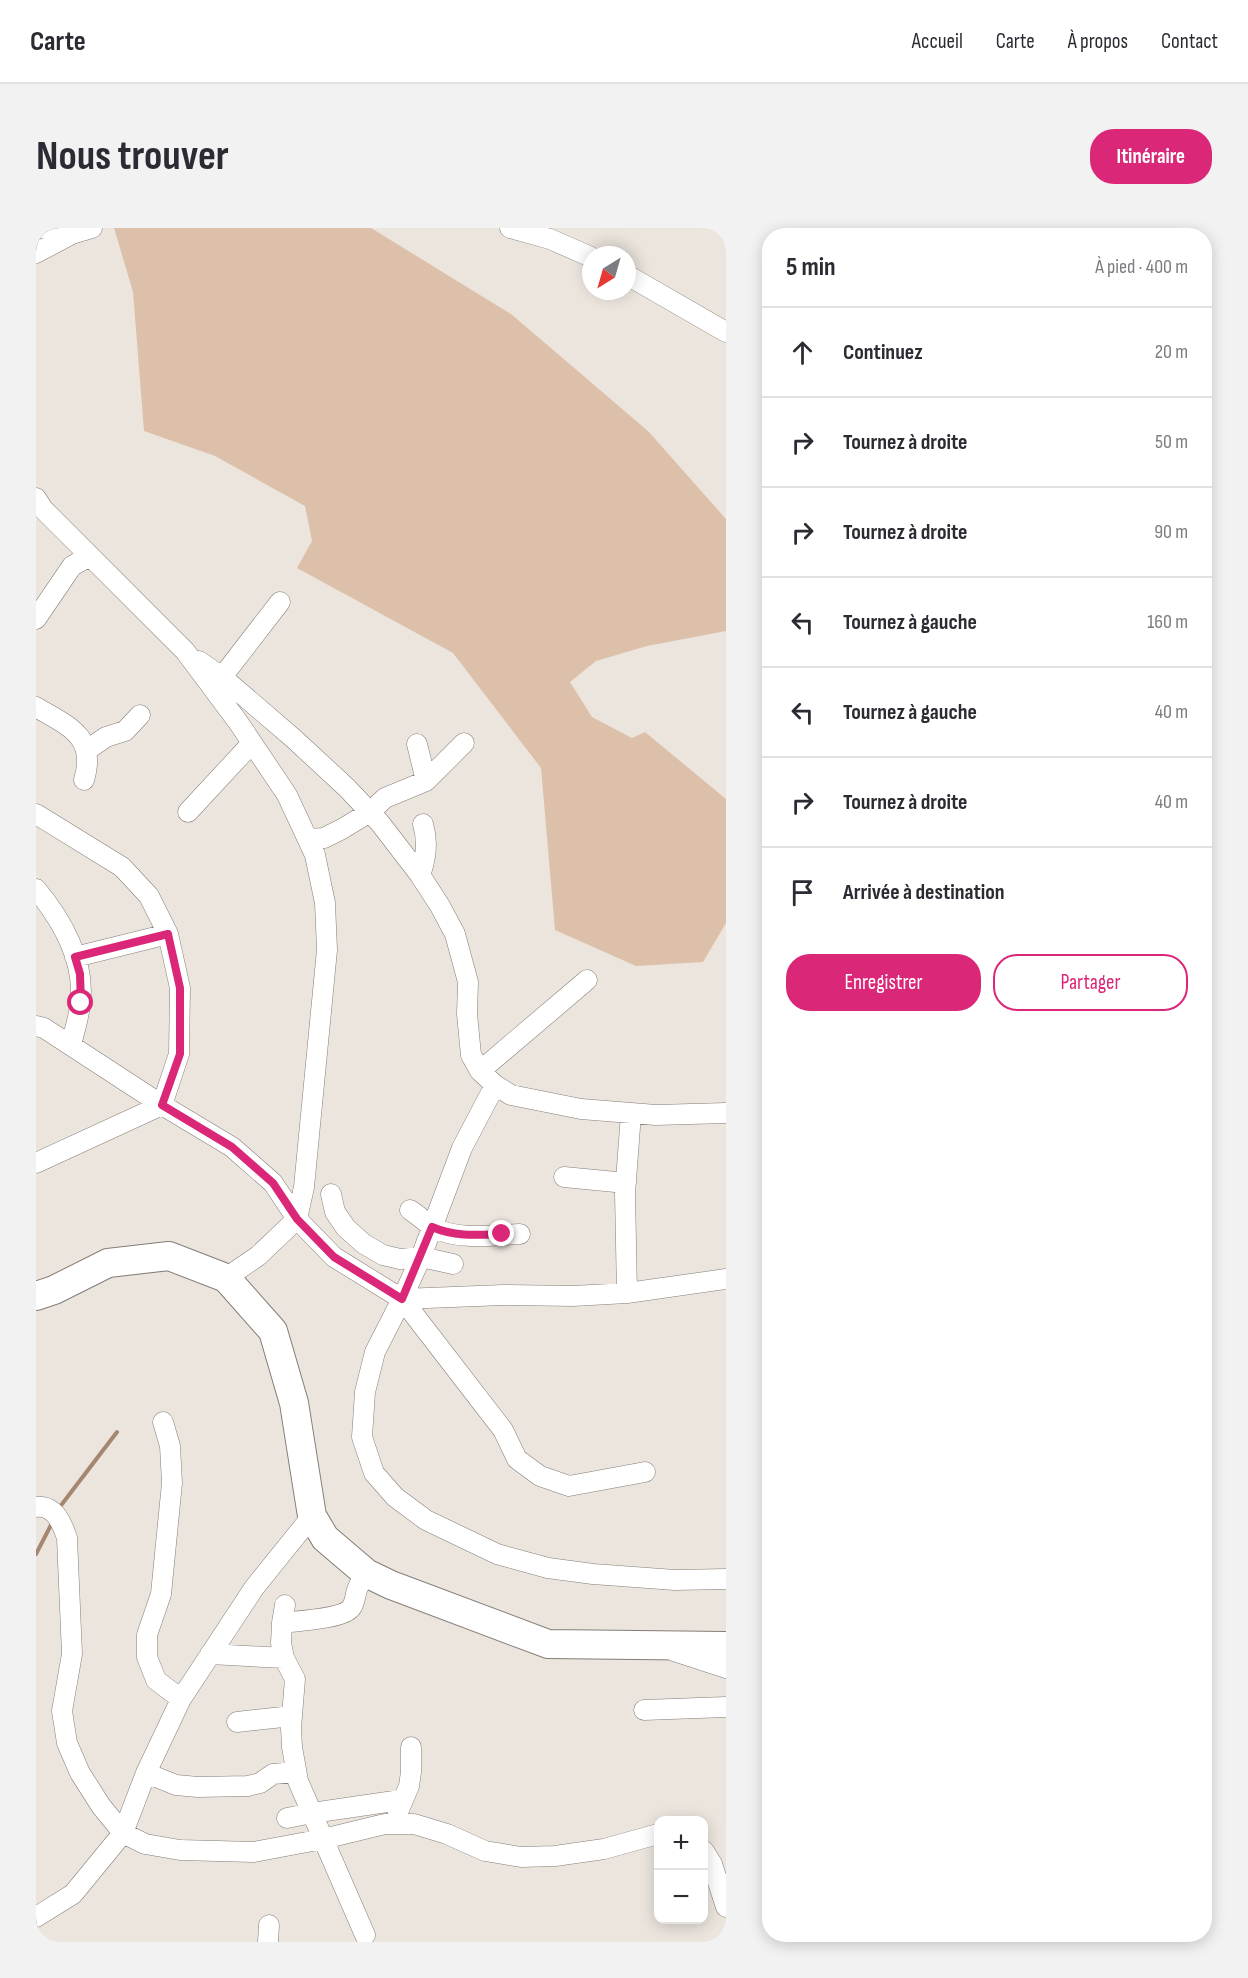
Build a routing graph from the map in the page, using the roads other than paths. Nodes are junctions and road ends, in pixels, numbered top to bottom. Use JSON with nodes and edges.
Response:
{"nodes":[{"id":1,"x":40,"y":228,"type":"edge"},
{"id":2,"x":92,"y":228,"type":"edge"},
{"id":3,"x":510,"y":228,"type":"edge"},
{"id":4,"x":73,"y":231,"type":"edge"},
{"id":5,"x":582,"y":253,"type":"edge"},
{"id":6,"x":36,"y":254,"type":"edge"},
{"id":7,"x":636,"y":280,"type":"edge"},
{"id":8,"x":726,"y":332,"type":"edge"},
{"id":9,"x":38,"y":507,"type":"edge"},
{"id":10,"x":90,"y":556,"type":"junction"},
{"id":11,"x":280,"y":602,"type":"dead end"},
{"id":12,"x":36,"y":619,"type":"edge"},
{"id":13,"x":185,"y":651,"type":"junction"},
{"id":14,"x":222,"y":677,"type":"junction"},
{"id":15,"x":36,"y":707,"type":"edge"},
{"id":16,"x":140,"y":715,"type":"dead end"},
{"id":17,"x":252,"y":743,"type":"junction"},
{"id":18,"x":464,"y":743,"type":"dead end"},
{"id":19,"x":417,"y":744,"type":"dead end"},
{"id":20,"x":87,"y":750,"type":"junction"},
{"id":21,"x":84,"y":780,"type":"dead end"},
{"id":22,"x":426,"y":781,"type":"junction"},
{"id":23,"x":188,"y":812,"type":"dead end"},
{"id":24,"x":370,"y":812,"type":"junction"},
{"id":25,"x":36,"y":814,"type":"edge"},
{"id":26,"x":423,"y":824,"type":"dead end"},
{"id":27,"x":309,"y":839,"type":"junction"},
{"id":28,"x":420,"y":875,"type":"junction"},
{"id":29,"x":36,"y":890,"type":"edge"},
{"id":30,"x":168,"y":934,"type":"junction"},
{"id":31,"x":75,"y":957,"type":"junction"},
{"id":32,"x":587,"y":980,"type":"dead end"},
{"id":33,"x":36,"y":1026,"type":"edge"},
{"id":34,"x":71,"y":1045,"type":"junction"},
{"id":35,"x":480,"y":1071,"type":"junction"},
{"id":36,"x":495,"y":1085,"type":"junction"},
{"id":37,"x":162,"y":1105,"type":"junction"},
{"id":38,"x":726,"y":1113,"type":"edge"},
{"id":39,"x":631,"y":1114,"type":"junction"},
{"id":40,"x":36,"y":1163,"type":"edge"},
{"id":41,"x":564,"y":1177,"type":"dead end"},
{"id":42,"x":626,"y":1183,"type":"junction"},
{"id":43,"x":331,"y":1194,"type":"dead end"},
{"id":44,"x":410,"y":1210,"type":"dead end"},
{"id":45,"x":297,"y":1219,"type":"junction"},
{"id":46,"x":432,"y":1227,"type":"junction"},
{"id":47,"x":520,"y":1234,"type":"dead end"},
{"id":48,"x":421,"y":1257,"type":"junction"},
{"id":49,"x":453,"y":1264,"type":"dead end"},
{"id":50,"x":226,"y":1278,"type":"junction"},
{"id":51,"x":726,"y":1279,"type":"edge"},
{"id":52,"x":627,"y":1293,"type":"junction"},
{"id":53,"x":36,"y":1296,"type":"edge"},
{"id":54,"x":402,"y":1299,"type":"junction"},
{"id":55,"x":163,"y":1422,"type":"dead end"},
{"id":56,"x":645,"y":1472,"type":"dead end"},
{"id":57,"x":50,"y":1513,"type":"edge"},
{"id":58,"x":312,"y":1516,"type":"junction"},
{"id":59,"x":366,"y":1573,"type":"junction"},
{"id":60,"x":726,"y":1579,"type":"edge"},
{"id":61,"x":654,"y":1647,"type":"junction"},
{"id":62,"x":726,"y":1647,"type":"edge"},
{"id":63,"x":210,"y":1654,"type":"junction"},
{"id":64,"x":284,"y":1658,"type":"junction"},
{"id":65,"x":726,"y":1668,"type":"edge"},
{"id":66,"x":181,"y":1699,"type":"junction"},
{"id":67,"x":726,"y":1707,"type":"edge"},
{"id":68,"x":644,"y":1710,"type":"dead end"},
{"id":69,"x":292,"y":1716,"type":"junction"},
{"id":70,"x":237,"y":1722,"type":"dead end"},
{"id":71,"x":411,"y":1747,"type":"dead end"},
{"id":72,"x":296,"y":1772,"type":"junction"},
{"id":73,"x":146,"y":1773,"type":"junction"},
{"id":74,"x":402,"y":1800,"type":"junction"},
{"id":75,"x":312,"y":1813,"type":"junction"},
{"id":76,"x":287,"y":1818,"type":"dead end"},
{"id":77,"x":394,"y":1824,"type":"junction"},
{"id":78,"x":123,"y":1833,"type":"junction"},
{"id":79,"x":654,"y":1835,"type":"edge"},
{"id":80,"x":323,"y":1839,"type":"junction"},
{"id":81,"x":708,"y":1858,"type":"edge"},
{"id":82,"x":726,"y":1907,"type":"edge"},
{"id":83,"x":36,"y":1917,"type":"edge"},
{"id":84,"x":365,"y":1935,"type":"dead end"}],
"edges":[{"from":1,"to":4,"type":"street"},
{"from":2,"to":4,"type":"street"},
{"from":3,"to":5,"type":"street"},
{"from":4,"to":6,"type":"street"},
{"from":7,"to":8,"type":"street"},
{"from":9,"to":10,"type":"street"},
{"from":10,"to":12,"type":"street"},
{"from":10,"to":13,"type":"street"},
{"from":11,"to":14,"type":"street"},
{"from":13,"to":14,"type":"street"},
{"from":13,"to":17,"type":"street"},
{"from":14,"to":24,"type":"street"},
{"from":15,"to":20,"type":"street"},
{"from":16,"to":20,"type":"street"},
{"from":17,"to":23,"type":"street"},
{"from":17,"to":27,"type":"street"},
{"from":18,"to":22,"type":"street"},
{"from":19,"to":22,"type":"street"},
{"from":20,"to":21,"type":"street"},
{"from":22,"to":24,"type":"street"},
{"from":24,"to":27,"type":"street"},
{"from":24,"to":28,"type":"street"},
{"from":25,"to":30,"type":"street"},
{"from":26,"to":28,"type":"street"},
{"from":27,"to":45,"type":"street"},
{"from":28,"to":35,"type":"street"},
{"from":29,"to":31,"type":"street"},
{"from":30,"to":31,"type":"street"},
{"from":30,"to":37,"type":"street"},
{"from":31,"to":34,"type":"street"},
{"from":32,"to":35,"type":"street"},
{"from":33,"to":34,"type":"street"},
{"from":34,"to":37,"type":"street"},
{"from":35,"to":36,"type":"street"},
{"from":36,"to":39,"type":"street"},
{"from":36,"to":46,"type":"street"},
{"from":37,"to":40,"type":"street"},
{"from":37,"to":45,"type":"street"},
{"from":38,"to":39,"type":"street"},
{"from":39,"to":42,"type":"street"},
{"from":41,"to":42,"type":"street"},
{"from":42,"to":52,"type":"street"},
{"from":43,"to":48,"type":"street"},
{"from":44,"to":46,"type":"street"},
{"from":45,"to":50,"type":"street"},
{"from":45,"to":54,"type":"street"},
{"from":46,"to":47,"type":"street"},
{"from":46,"to":48,"type":"street"},
{"from":48,"to":49,"type":"street"},
{"from":48,"to":54,"type":"street"},
{"from":50,"to":53,"type":"highway"},
{"from":50,"to":58,"type":"highway"},
{"from":51,"to":52,"type":"street"},
{"from":52,"to":54,"type":"street"},
{"from":54,"to":56,"type":"street"},
{"from":54,"to":60,"type":"street"},
{"from":55,"to":66,"type":"street"},
{"from":57,"to":78,"type":"street"},
{"from":58,"to":59,"type":"highway"},
{"from":58,"to":63,"type":"street"},
{"from":59,"to":61,"type":"highway"},
{"from":59,"to":64,"type":"street"},
{"from":61,"to":62,"type":"highway"},
{"from":61,"to":65,"type":"street"},
{"from":63,"to":64,"type":"street"},
{"from":63,"to":66,"type":"street"},
{"from":64,"to":69,"type":"street"},
{"from":66,"to":73,"type":"street"},
{"from":67,"to":68,"type":"street"},
{"from":69,"to":70,"type":"street"},
{"from":69,"to":72,"type":"street"},
{"from":71,"to":74,"type":"street"},
{"from":72,"to":73,"type":"street"},
{"from":72,"to":75,"type":"street"},
{"from":73,"to":78,"type":"street"},
{"from":74,"to":75,"type":"street"},
{"from":74,"to":77,"type":"street"},
{"from":75,"to":76,"type":"street"},
{"from":75,"to":80,"type":"street"},
{"from":77,"to":79,"type":"street"},
{"from":77,"to":80,"type":"street"},
{"from":78,"to":80,"type":"street"},
{"from":78,"to":83,"type":"street"},
{"from":80,"to":84,"type":"street"},
{"from":81,"to":82,"type":"street"}]}
